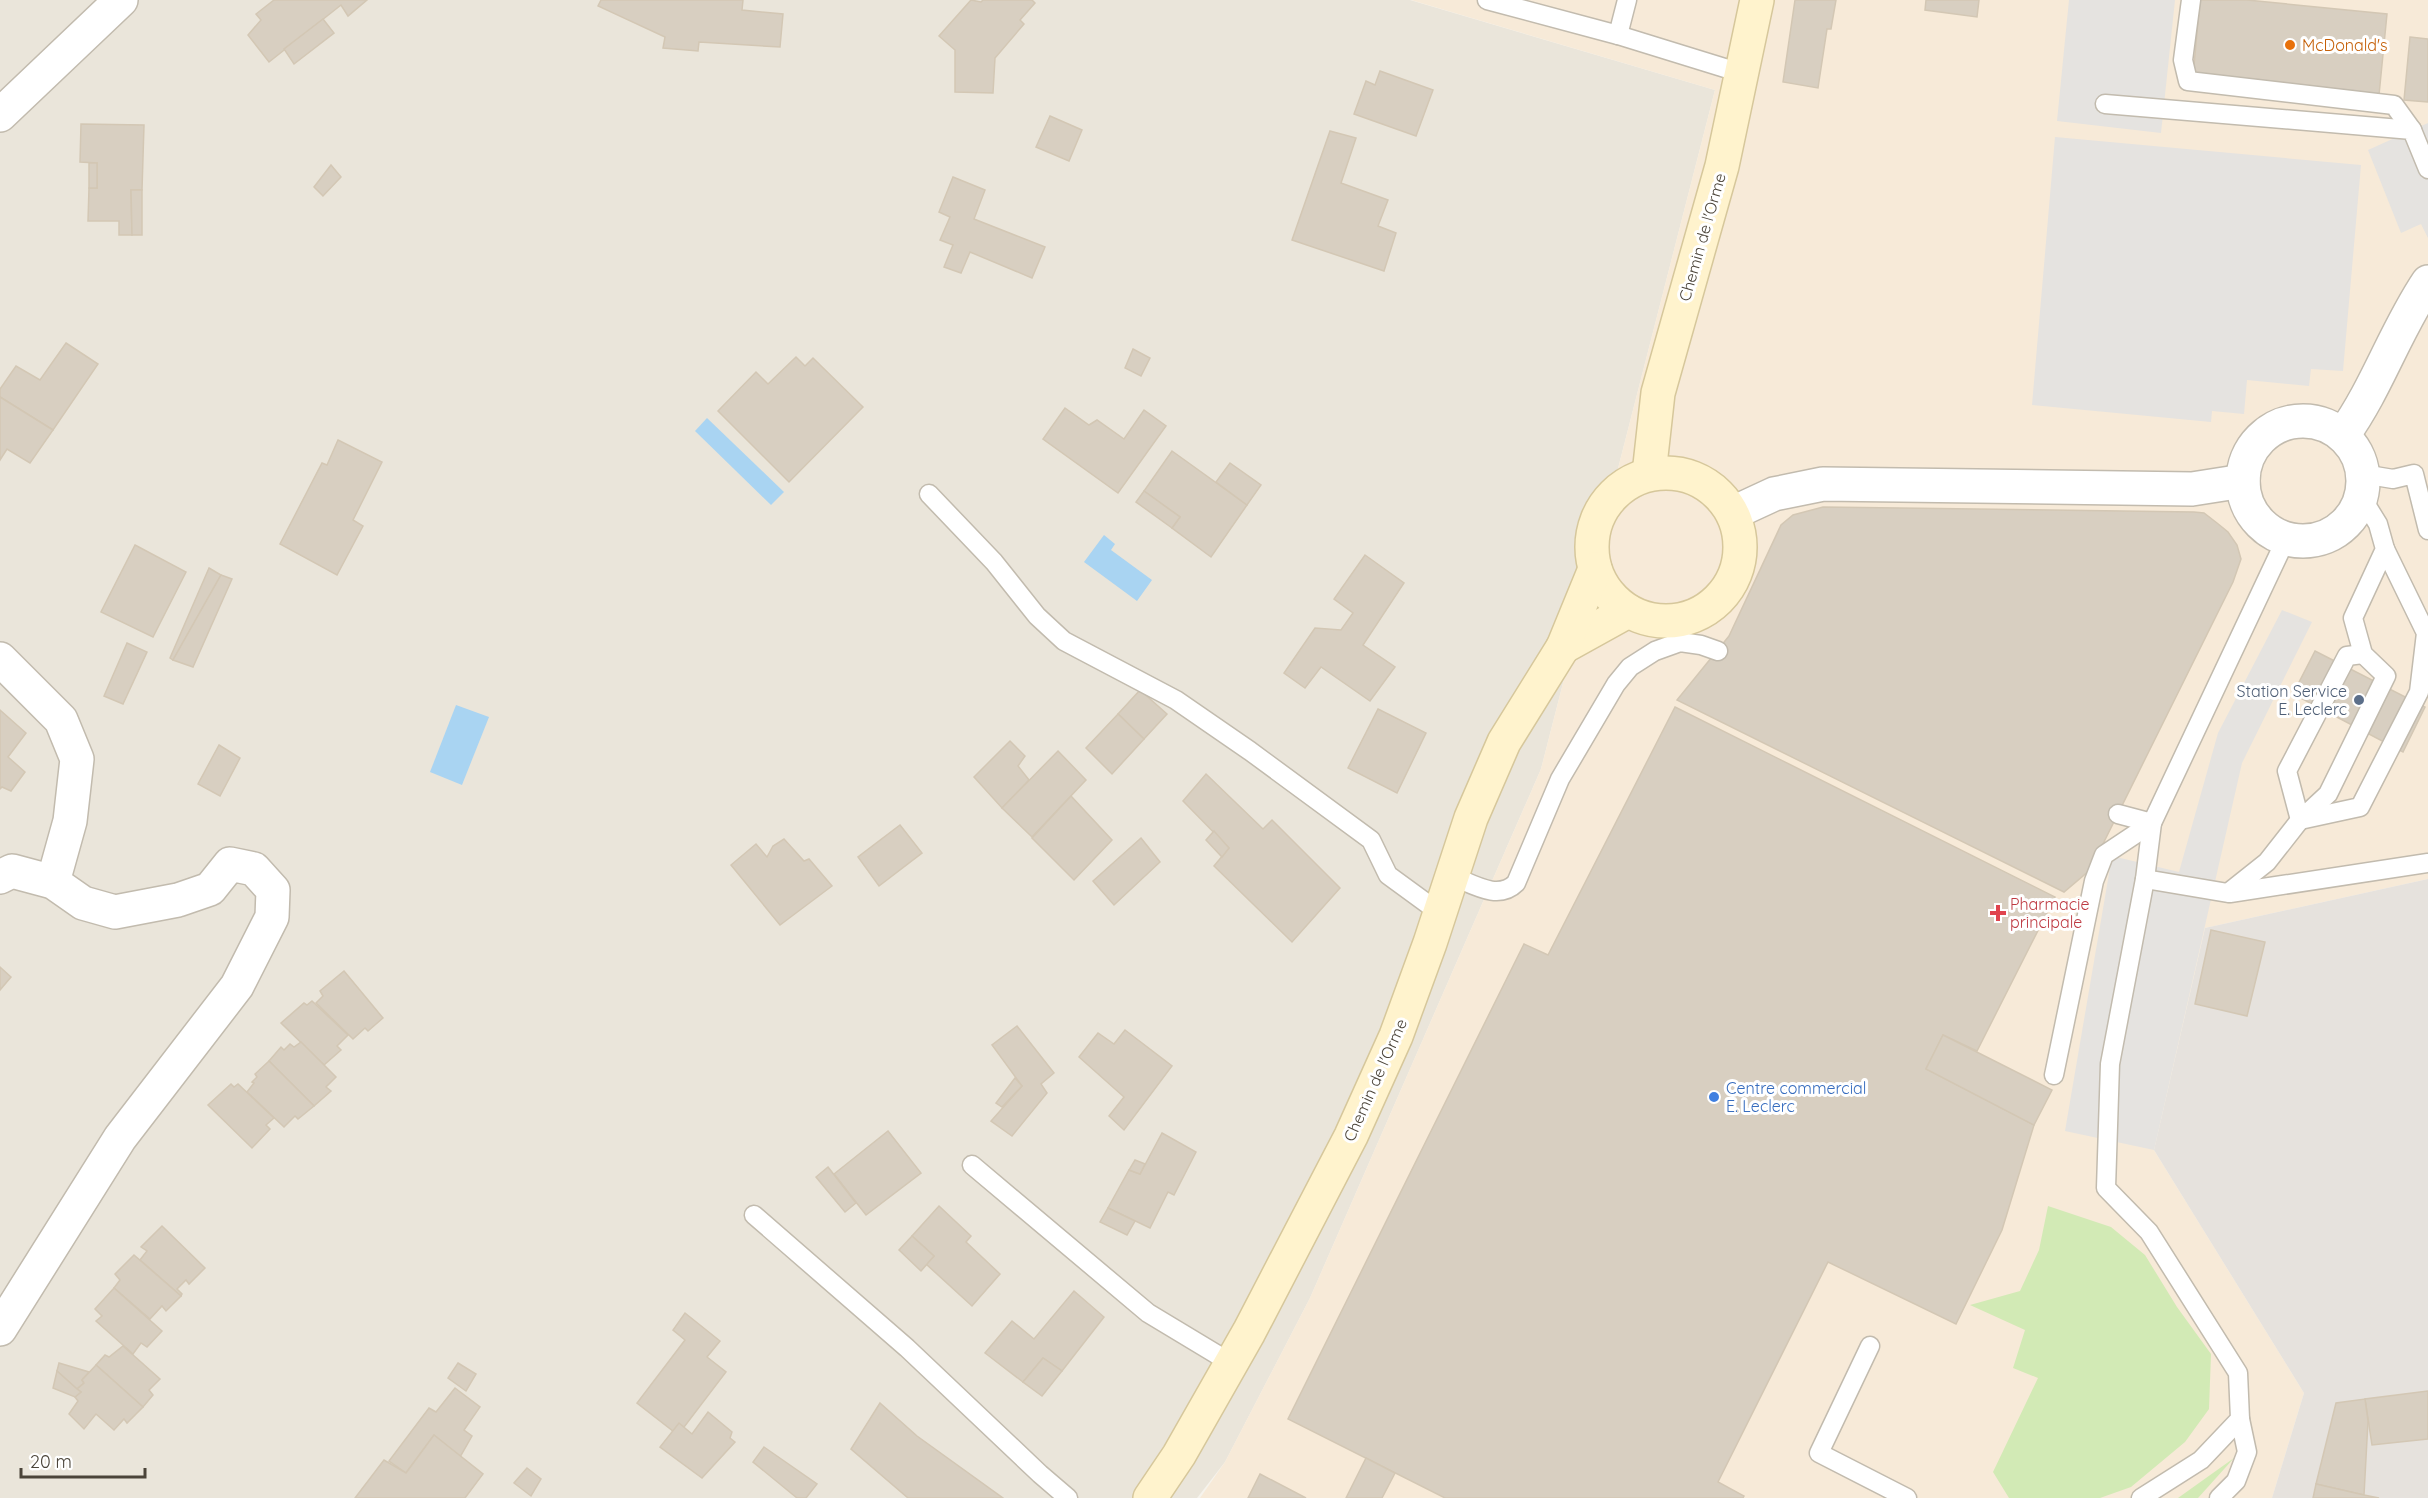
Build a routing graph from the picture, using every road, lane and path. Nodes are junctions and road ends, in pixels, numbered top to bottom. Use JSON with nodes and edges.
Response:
{"nodes":[{"id":1,"x":121,"y":0,"type":"edge"},
{"id":2,"x":1487,"y":0,"type":"edge"},
{"id":3,"x":1627,"y":0,"type":"edge"},
{"id":4,"x":1757,"y":0,"type":"edge"},
{"id":5,"x":2191,"y":0,"type":"edge"},
{"id":6,"x":1618,"y":35,"type":"junction"},
{"id":7,"x":1741,"y":73,"type":"junction"},
{"id":8,"x":2104,"y":104,"type":"dead end"},
{"id":9,"x":0,"y":115,"type":"edge"},
{"id":10,"x":2412,"y":130,"type":"junction"},
{"id":11,"x":2428,"y":169,"type":"edge"},
{"id":12,"x":2428,"y":282,"type":"edge"},
{"id":13,"x":2343,"y":435,"type":"junction"},
{"id":14,"x":2421,"y":472,"type":"edge"},
{"id":15,"x":1649,"y":474,"type":"junction"},
{"id":16,"x":2243,"y":481,"type":"junction"},
{"id":17,"x":2362,"y":486,"type":"junction"},
{"id":18,"x":929,"y":494,"type":"dead end"},
{"id":19,"x":1733,"y":513,"type":"junction"},
{"id":20,"x":2428,"y":530,"type":"edge"},
{"id":21,"x":2286,"y":539,"type":"junction"},
{"id":22,"x":2385,"y":549,"type":"junction"},
{"id":23,"x":1595,"y":569,"type":"junction"},
{"id":24,"x":1628,"y":611,"type":"junction"},
{"id":25,"x":1563,"y":647,"type":"junction"},
{"id":26,"x":1718,"y":651,"type":"dead end"},
{"id":27,"x":2363,"y":654,"type":"junction"},
{"id":28,"x":0,"y":659,"type":"edge"},
{"id":29,"x":2118,"y":814,"type":"dead end"},
{"id":30,"x":2300,"y":820,"type":"junction"},
{"id":31,"x":2152,"y":823,"type":"junction"},
{"id":32,"x":2428,"y":863,"type":"edge"},
{"id":33,"x":1452,"y":876,"type":"junction"},
{"id":34,"x":0,"y":877,"type":"edge"},
{"id":35,"x":2145,"y":879,"type":"junction"},
{"id":36,"x":53,"y":882,"type":"junction"},
{"id":37,"x":2228,"y":893,"type":"junction"},
{"id":38,"x":1440,"y":913,"type":"junction"},
{"id":39,"x":2054,"y":1075,"type":"dead end"},
{"id":40,"x":972,"y":1165,"type":"dead end"},
{"id":41,"x":753,"y":1215,"type":"dead end"},
{"id":42,"x":0,"y":1329,"type":"edge"},
{"id":43,"x":1870,"y":1346,"type":"dead end"},
{"id":44,"x":1231,"y":1363,"type":"junction"},
{"id":45,"x":2240,"y":1419,"type":"junction"},
{"id":46,"x":1068,"y":1498,"type":"edge"},
{"id":47,"x":1150,"y":1498,"type":"edge"},
{"id":48,"x":1907,"y":1498,"type":"edge"},
{"id":49,"x":2141,"y":1498,"type":"edge"},
{"id":50,"x":2219,"y":1498,"type":"edge"}],
"edges":[{"from":1,"to":9,"type":"street"},
{"from":2,"to":6,"type":"lane"},
{"from":3,"to":6,"type":"lane"},
{"from":4,"to":7,"type":"street","name":"Chemin de l'Orme"},
{"from":5,"to":10,"type":"lane"},
{"from":6,"to":7,"type":"lane"},
{"from":7,"to":15,"type":"street","name":"Chemin de l'Orme"},
{"from":8,"to":10,"type":"lane"},
{"from":10,"to":11,"type":"lane"},
{"from":12,"to":13,"type":"street"},
{"from":13,"to":16,"type":"street"},
{"from":13,"to":17,"type":"street"},
{"from":14,"to":17,"type":"lane"},
{"from":14,"to":20,"type":"lane"},
{"from":15,"to":19,"type":"street"},
{"from":15,"to":23,"type":"street"},
{"from":16,"to":19,"type":"street"},
{"from":16,"to":21,"type":"street"},
{"from":17,"to":21,"type":"street"},
{"from":17,"to":22,"type":"lane"},
{"from":18,"to":38,"type":"lane"},
{"from":19,"to":24,"type":"street"},
{"from":21,"to":31,"type":"lane"},
{"from":22,"to":27,"type":"lane"},
{"from":22,"to":30,"type":"lane"},
{"from":23,"to":24,"type":"street"},
{"from":23,"to":25,"type":"street","name":"Chemin de l'Orme"},
{"from":24,"to":25,"type":"street","name":"Chemin de l'Orme"},
{"from":25,"to":33,"type":"street","name":"Chemin de l'Orme"},
{"from":26,"to":33,"type":"lane"},
{"from":27,"to":30,"type":"lane"},
{"from":27,"to":30,"type":"lane"},
{"from":28,"to":36,"type":"street"},
{"from":29,"to":31,"type":"lane"},
{"from":30,"to":37,"type":"lane"},
{"from":31,"to":35,"type":"lane"},
{"from":31,"to":39,"type":"lane"},
{"from":32,"to":37,"type":"lane"},
{"from":33,"to":38,"type":"street","name":"Chemin de l'Orme"},
{"from":34,"to":36,"type":"street"},
{"from":35,"to":37,"type":"lane"},
{"from":35,"to":45,"type":"lane"},
{"from":36,"to":42,"type":"street"},
{"from":38,"to":44,"type":"street","name":"Chemin de l'Orme"},
{"from":40,"to":44,"type":"lane"},
{"from":41,"to":46,"type":"lane"},
{"from":43,"to":48,"type":"lane"},
{"from":44,"to":47,"type":"street","name":"Chemin de l'Orme"},
{"from":45,"to":49,"type":"lane"},
{"from":45,"to":50,"type":"lane"}]}
